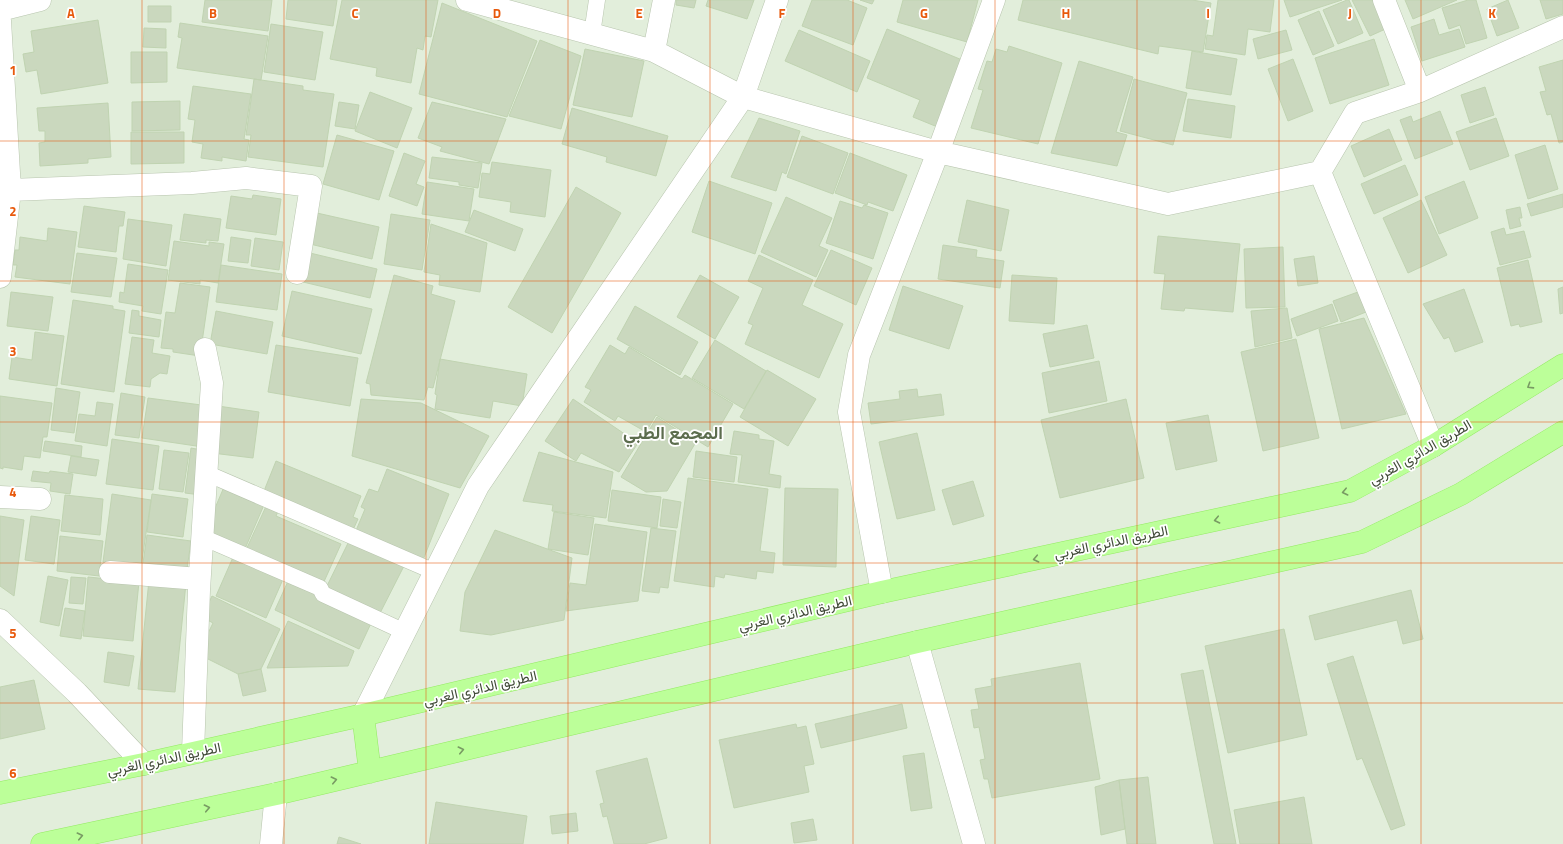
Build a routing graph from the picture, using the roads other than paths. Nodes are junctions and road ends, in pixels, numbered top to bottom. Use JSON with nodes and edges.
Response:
{"nodes":[{"id":1,"x":40,"y":0,"type":"edge"},
{"id":2,"x":467,"y":0,"type":"edge"},
{"id":3,"x":597,"y":0,"type":"edge"},
{"id":4,"x":664,"y":0,"type":"edge"},
{"id":5,"x":777,"y":0,"type":"edge"},
{"id":6,"x":994,"y":0,"type":"edge"},
{"id":7,"x":1384,"y":0,"type":"edge"},
{"id":8,"x":0,"y":10,"type":"edge"},
{"id":9,"x":0,"y":21,"type":"edge"},
{"id":10,"x":1563,"y":27,"type":"edge"},
{"id":11,"x":592,"y":34,"type":"junction"},
{"id":12,"x":654,"y":51,"type":"junction"},
{"id":13,"x":1420,"y":90,"type":"junction"},
{"id":14,"x":743,"y":97,"type":"junction"},
{"id":15,"x":938,"y":152,"type":"junction"},
{"id":16,"x":1320,"y":172,"type":"junction"},
{"id":17,"x":7,"y":184,"type":"edge"},
{"id":18,"x":2,"y":249,"type":"edge"},
{"id":19,"x":297,"y":273,"type":"dead end"},
{"id":20,"x":0,"y":277,"type":"edge"},
{"id":21,"x":204,"y":349,"type":"dead end"},
{"id":22,"x":1563,"y":365,"type":"edge"},
{"id":23,"x":1563,"y":432,"type":"edge"},
{"id":24,"x":1433,"y":446,"type":"junction"},
{"id":25,"x":206,"y":473,"type":"junction"},
{"id":26,"x":0,"y":497,"type":"edge"},
{"id":27,"x":40,"y":499,"type":"dead end"},
{"id":28,"x":202,"y":537,"type":"junction"},
{"id":29,"x":110,"y":572,"type":"dead end"},
{"id":30,"x":435,"y":572,"type":"junction"},
{"id":31,"x":199,"y":579,"type":"junction"},
{"id":32,"x":882,"y":592,"type":"junction"},
{"id":33,"x":0,"y":620,"type":"edge"},
{"id":34,"x":405,"y":632,"type":"junction"},
{"id":35,"x":917,"y":642,"type":"junction"},
{"id":36,"x":363,"y":715,"type":"junction"},
{"id":37,"x":193,"y":752,"type":"junction"},
{"id":38,"x":144,"y":764,"type":"junction"},
{"id":39,"x":370,"y":772,"type":"junction"},
{"id":40,"x":0,"y":793,"type":"edge"},
{"id":41,"x":276,"y":794,"type":"junction"},
{"id":42,"x":42,"y":844,"type":"edge"},
{"id":43,"x":271,"y":844,"type":"edge"},
{"id":44,"x":974,"y":844,"type":"edge"}],
"edges":[{"from":1,"to":8,"type":"street"},
{"from":2,"to":11,"type":"street"},
{"from":3,"to":11,"type":"lane"},
{"from":4,"to":12,"type":"street"},
{"from":5,"to":14,"type":"street"},
{"from":6,"to":15,"type":"street"},
{"from":7,"to":13,"type":"street"},
{"from":9,"to":17,"type":"street"},
{"from":10,"to":13,"type":"street"},
{"from":11,"to":12,"type":"street"},
{"from":12,"to":14,"type":"street"},
{"from":13,"to":16,"type":"street"},
{"from":14,"to":15,"type":"street"},
{"from":14,"to":30,"type":"street"},
{"from":15,"to":16,"type":"street"},
{"from":15,"to":32,"type":"street"},
{"from":16,"to":24,"type":"street"},
{"from":17,"to":18,"type":"street"},
{"from":17,"to":19,"type":"street"},
{"from":18,"to":20,"type":"street"},
{"from":21,"to":25,"type":"street"},
{"from":22,"to":24,"type":"main road","name":"الطريق الدائري الغربي","one_way":true},
{"from":23,"to":35,"type":"main road"},
{"from":24,"to":32,"type":"main road","name":"الطريق الدائري الغربي","one_way":true},
{"from":25,"to":28,"type":"street"},
{"from":25,"to":30,"type":"lane"},
{"from":26,"to":27,"type":"street"},
{"from":28,"to":31,"type":"street"},
{"from":28,"to":34,"type":"lane"},
{"from":29,"to":31,"type":"street"},
{"from":30,"to":34,"type":"street"},
{"from":31,"to":37,"type":"street"},
{"from":32,"to":36,"type":"main road","name":"الطريق الدائري الغربي"},
{"from":33,"to":38,"type":"street"},
{"from":34,"to":36,"type":"street"},
{"from":39,"to":35,"type":"main road","one_way":true},
{"from":35,"to":44,"type":"street"},
{"from":36,"to":37,"type":"main road","name":"الطريق الدائري الغربي"},
{"from":36,"to":39,"type":"main road"},
{"from":37,"to":38,"type":"main road","name":"الطريق الدائري الغربي"},
{"from":38,"to":40,"type":"main road","name":"الطريق الدائري الغربي"},
{"from":41,"to":39,"type":"main road","one_way":true},
{"from":42,"to":41,"type":"main road","one_way":true},
{"from":41,"to":43,"type":"street"}]}
